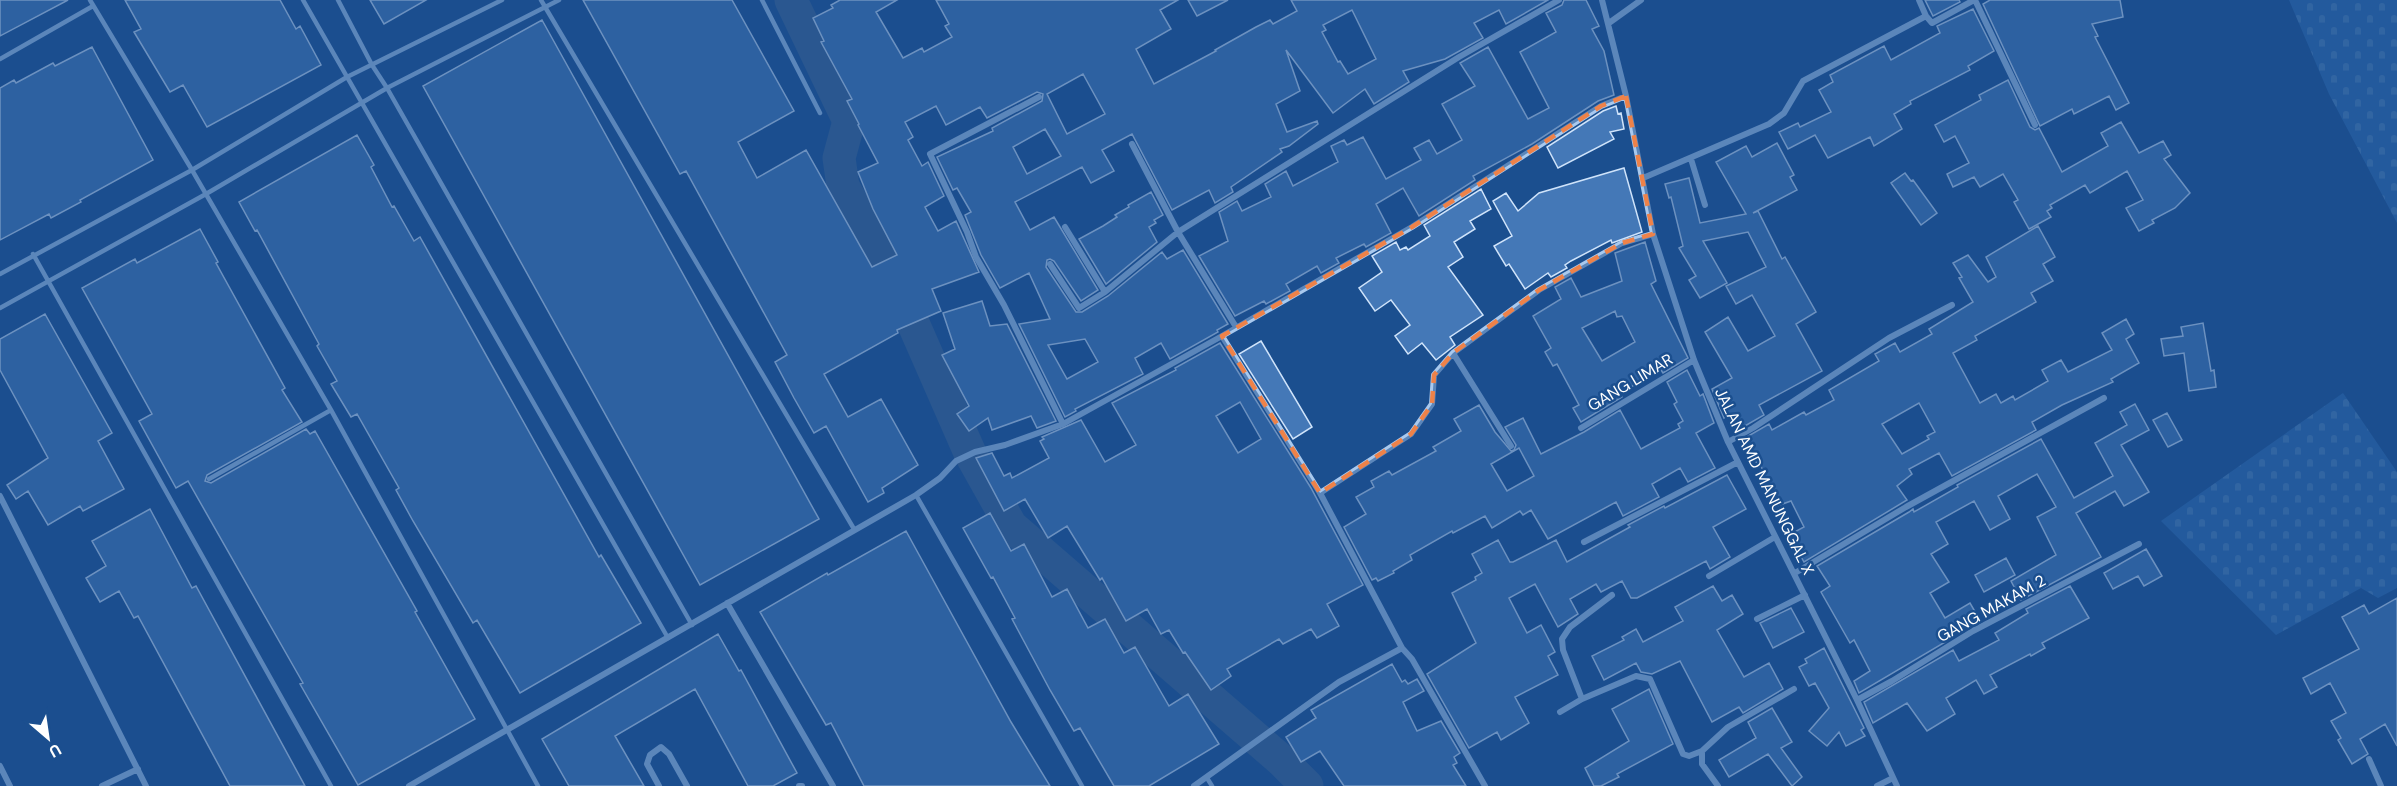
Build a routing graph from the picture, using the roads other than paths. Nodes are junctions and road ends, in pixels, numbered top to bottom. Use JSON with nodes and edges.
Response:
{"nodes":[{"id":1,"x":90,"y":0,"type":"edge"},
{"id":2,"x":303,"y":0,"type":"edge"},
{"id":3,"x":338,"y":0,"type":"edge"},
{"id":4,"x":502,"y":0,"type":"edge"},
{"id":5,"x":541,"y":0,"type":"edge"},
{"id":6,"x":559,"y":0,"type":"edge"},
{"id":7,"x":762,"y":0,"type":"edge"},
{"id":8,"x":1559,"y":0,"type":"edge"},
{"id":9,"x":1602,"y":0,"type":"edge"},
{"id":10,"x":1641,"y":0,"type":"edge"},
{"id":11,"x":1920,"y":0,"type":"edge"},
{"id":12,"x":1975,"y":0,"type":"edge"},
{"id":13,"x":93,"y":6,"type":"junction"},
{"id":14,"x":546,"y":8,"type":"junction"},
{"id":15,"x":1926,"y":16,"type":"junction"},
{"id":16,"x":1609,"y":23,"type":"junction"},
{"id":17,"x":0,"y":59,"type":"edge"},
{"id":18,"x":372,"y":65,"type":"junction"},
{"id":19,"x":347,"y":77,"type":"junction"},
{"id":20,"x":387,"y":88,"type":"junction"},
{"id":21,"x":1626,"y":96,"type":"junction"},
{"id":22,"x":1040,"y":97,"type":"dead end"},
{"id":23,"x":361,"y":102,"type":"junction"},
{"id":24,"x":820,"y":113,"type":"dead end"},
{"id":25,"x":2035,"y":124,"type":"dead end"},
{"id":26,"x":1132,"y":144,"type":"dead end"},
{"id":27,"x":1691,"y":159,"type":"junction"},
{"id":28,"x":192,"y":170,"type":"junction"},
{"id":29,"x":1643,"y":178,"type":"junction"},
{"id":30,"x":207,"y":194,"type":"junction"},
{"id":31,"x":1705,"y":205,"type":"dead end"},
{"id":32,"x":1065,"y":227,"type":"dead end"},
{"id":33,"x":1178,"y":232,"type":"junction"},
{"id":34,"x":1653,"y":234,"type":"junction"},
{"id":35,"x":33,"y":254,"type":"junction"},
{"id":36,"x":1050,"y":264,"type":"dead end"},
{"id":37,"x":0,"y":274,"type":"edge"},
{"id":38,"x":48,"y":281,"type":"junction"},
{"id":39,"x":1105,"y":292,"type":"junction"},
{"id":40,"x":1952,"y":304,"type":"dead end"},
{"id":41,"x":0,"y":308,"type":"edge"},
{"id":42,"x":1236,"y":327,"type":"junction"},
{"id":43,"x":1222,"y":336,"type":"junction"},
{"id":44,"x":1453,"y":354,"type":"junction"},
{"id":45,"x":1694,"y":360,"type":"junction"},
{"id":46,"x":2104,"y":398,"type":"dead end"},
{"id":47,"x":331,"y":410,"type":"junction"},
{"id":48,"x":1063,"y":424,"type":"junction"},
{"id":49,"x":1581,"y":428,"type":"dead end"},
{"id":50,"x":1728,"y":442,"type":"junction"},
{"id":51,"x":1511,"y":446,"type":"dead end"},
{"id":52,"x":1738,"y":462,"type":"junction"},
{"id":53,"x":209,"y":479,"type":"dead end"},
{"id":54,"x":1320,"y":494,"type":"junction"},
{"id":55,"x":916,"y":495,"type":"junction"},
{"id":56,"x":0,"y":496,"type":"edge"},
{"id":57,"x":854,"y":529,"type":"junction"},
{"id":58,"x":1775,"y":537,"type":"junction"},
{"id":59,"x":1584,"y":542,"type":"dead end"},
{"id":60,"x":2139,"y":544,"type":"dead end"},
{"id":61,"x":1795,"y":573,"type":"junction"},
{"id":62,"x":1708,"y":576,"type":"dead end"},
{"id":63,"x":1612,"y":595,"type":"dead end"},
{"id":64,"x":1805,"y":595,"type":"junction"},
{"id":65,"x":727,"y":603,"type":"junction"},
{"id":66,"x":1757,"y":619,"type":"dead end"},
{"id":67,"x":692,"y":625,"type":"junction"},
{"id":68,"x":668,"y":638,"type":"junction"},
{"id":69,"x":1402,"y":648,"type":"junction"},
{"id":70,"x":1794,"y":689,"type":"dead end"},
{"id":71,"x":1582,"y":699,"type":"junction"},
{"id":72,"x":1857,"y":700,"type":"junction"},
{"id":73,"x":1560,"y":712,"type":"dead end"},
{"id":74,"x":507,"y":730,"type":"junction"},
{"id":75,"x":1702,"y":751,"type":"junction"},
{"id":76,"x":2369,"y":759,"type":"dead end"},
{"id":77,"x":0,"y":766,"type":"edge"},
{"id":78,"x":138,"y":769,"type":"junction"},
{"id":79,"x":1207,"y":778,"type":"junction"},
{"id":80,"x":1893,"y":778,"type":"junction"},
{"id":81,"x":10,"y":786,"type":"edge"},
{"id":82,"x":102,"y":786,"type":"edge"},
{"id":83,"x":146,"y":786,"type":"edge"},
{"id":84,"x":331,"y":786,"type":"edge"},
{"id":85,"x":409,"y":786,"type":"edge"},
{"id":86,"x":538,"y":786,"type":"edge"},
{"id":87,"x":659,"y":786,"type":"edge"},
{"id":88,"x":687,"y":786,"type":"edge"},
{"id":89,"x":833,"y":786,"type":"edge"},
{"id":90,"x":1082,"y":786,"type":"edge"},
{"id":91,"x":1194,"y":786,"type":"edge"},
{"id":92,"x":1212,"y":786,"type":"edge"},
{"id":93,"x":1485,"y":786,"type":"edge"},
{"id":94,"x":1718,"y":786,"type":"edge"},
{"id":95,"x":1877,"y":786,"type":"edge"},
{"id":96,"x":1897,"y":786,"type":"edge"},
{"id":97,"x":2381,"y":786,"type":"edge"}],
"edges":[{"from":1,"to":13,"type":"lane"},
{"from":2,"to":19,"type":"lane"},
{"from":3,"to":18,"type":"lane"},
{"from":4,"to":18,"type":"lane"},
{"from":5,"to":14,"type":"lane"},
{"from":6,"to":14,"type":"lane"},
{"from":7,"to":24,"type":"lane"},
{"from":8,"to":33,"type":"street"},
{"from":9,"to":16,"type":"street","name":"JALAN AMD MANUNGGAL X"},
{"from":10,"to":16,"type":"street"},
{"from":11,"to":15,"type":"street"},
{"from":12,"to":15,"type":"street"},
{"from":12,"to":25,"type":"street"},
{"from":13,"to":17,"type":"lane"},
{"from":13,"to":28,"type":"lane"},
{"from":14,"to":20,"type":"lane"},
{"from":14,"to":57,"type":"lane"},
{"from":15,"to":27,"type":"street"},
{"from":16,"to":21,"type":"street","name":"JALAN AMD MANUNGGAL X"},
{"from":18,"to":19,"type":"lane"},
{"from":18,"to":20,"type":"lane"},
{"from":19,"to":23,"type":"lane"},
{"from":19,"to":28,"type":"lane"},
{"from":20,"to":23,"type":"lane"},
{"from":20,"to":67,"type":"lane"},
{"from":21,"to":29,"type":"street","name":"JALAN AMD MANUNGGAL X"},
{"from":21,"to":42,"type":"street"},
{"from":22,"to":48,"type":"street"},
{"from":23,"to":30,"type":"lane"},
{"from":23,"to":68,"type":"lane"},
{"from":26,"to":33,"type":"street"},
{"from":27,"to":29,"type":"street"},
{"from":27,"to":31,"type":"street"},
{"from":28,"to":30,"type":"lane"},
{"from":28,"to":35,"type":"lane"},
{"from":29,"to":34,"type":"street","name":"JALAN AMD MANUNGGAL X"},
{"from":30,"to":38,"type":"lane"},
{"from":30,"to":47,"type":"lane"},
{"from":32,"to":39,"type":"street"},
{"from":33,"to":39,"type":"street"},
{"from":33,"to":42,"type":"street"},
{"from":34,"to":44,"type":"street"},
{"from":34,"to":45,"type":"street","name":"JALAN AMD MANUNGGAL X"},
{"from":35,"to":37,"type":"lane"},
{"from":35,"to":38,"type":"lane"},
{"from":36,"to":39,"type":"street"},
{"from":38,"to":41,"type":"lane"},
{"from":38,"to":84,"type":"lane"},
{"from":40,"to":50,"type":"street"},
{"from":42,"to":43,"type":"street"},
{"from":43,"to":48,"type":"street"},
{"from":43,"to":54,"type":"street"},
{"from":44,"to":51,"type":"street"},
{"from":44,"to":54,"type":"street"},
{"from":45,"to":49,"type":"street","name":"GANG LIMAR"},
{"from":45,"to":50,"type":"street","name":"JALAN AMD MANUNGGAL X"},
{"from":46,"to":61,"type":"street"},
{"from":47,"to":53,"type":"lane"},
{"from":47,"to":74,"type":"lane"},
{"from":48,"to":55,"type":"street"},
{"from":50,"to":52,"type":"street","name":"JALAN AMD MANUNGGAL X"},
{"from":52,"to":58,"type":"street","name":"JALAN AMD MANUNGGAL X"},
{"from":52,"to":59,"type":"street"},
{"from":54,"to":69,"type":"street"},
{"from":55,"to":57,"type":"street"},
{"from":55,"to":90,"type":"lane"},
{"from":56,"to":78,"type":"street"},
{"from":57,"to":65,"type":"street"},
{"from":58,"to":61,"type":"street","name":"JALAN AMD MANUNGGAL X"},
{"from":58,"to":62,"type":"street"},
{"from":60,"to":72,"type":"street","name":"GANG MAKAM 2"},
{"from":61,"to":64,"type":"street","name":"JALAN AMD MANUNGGAL X"},
{"from":63,"to":71,"type":"street"},
{"from":64,"to":66,"type":"street"},
{"from":64,"to":72,"type":"street","name":"JALAN AMD MANUNGGAL X"},
{"from":65,"to":67,"type":"street"},
{"from":65,"to":89,"type":"street"},
{"from":67,"to":68,"type":"street"},
{"from":68,"to":74,"type":"street"},
{"from":69,"to":79,"type":"street"},
{"from":69,"to":93,"type":"street"},
{"from":70,"to":75,"type":"street"},
{"from":71,"to":73,"type":"street"},
{"from":71,"to":75,"type":"street"},
{"from":72,"to":80,"type":"street","name":"JALAN AMD MANUNGGAL X"},
{"from":74,"to":85,"type":"street"},
{"from":74,"to":86,"type":"lane"},
{"from":75,"to":94,"type":"street"},
{"from":76,"to":97,"type":"street"},
{"from":77,"to":81,"type":"street"},
{"from":78,"to":82,"type":"street"},
{"from":78,"to":83,"type":"street"},
{"from":79,"to":91,"type":"street"},
{"from":79,"to":92,"type":"lane"},
{"from":80,"to":95,"type":"street"},
{"from":80,"to":96,"type":"street","name":"JALAN AMD MANUNGGAL X"},
{"from":87,"to":88,"type":"street"}]}
